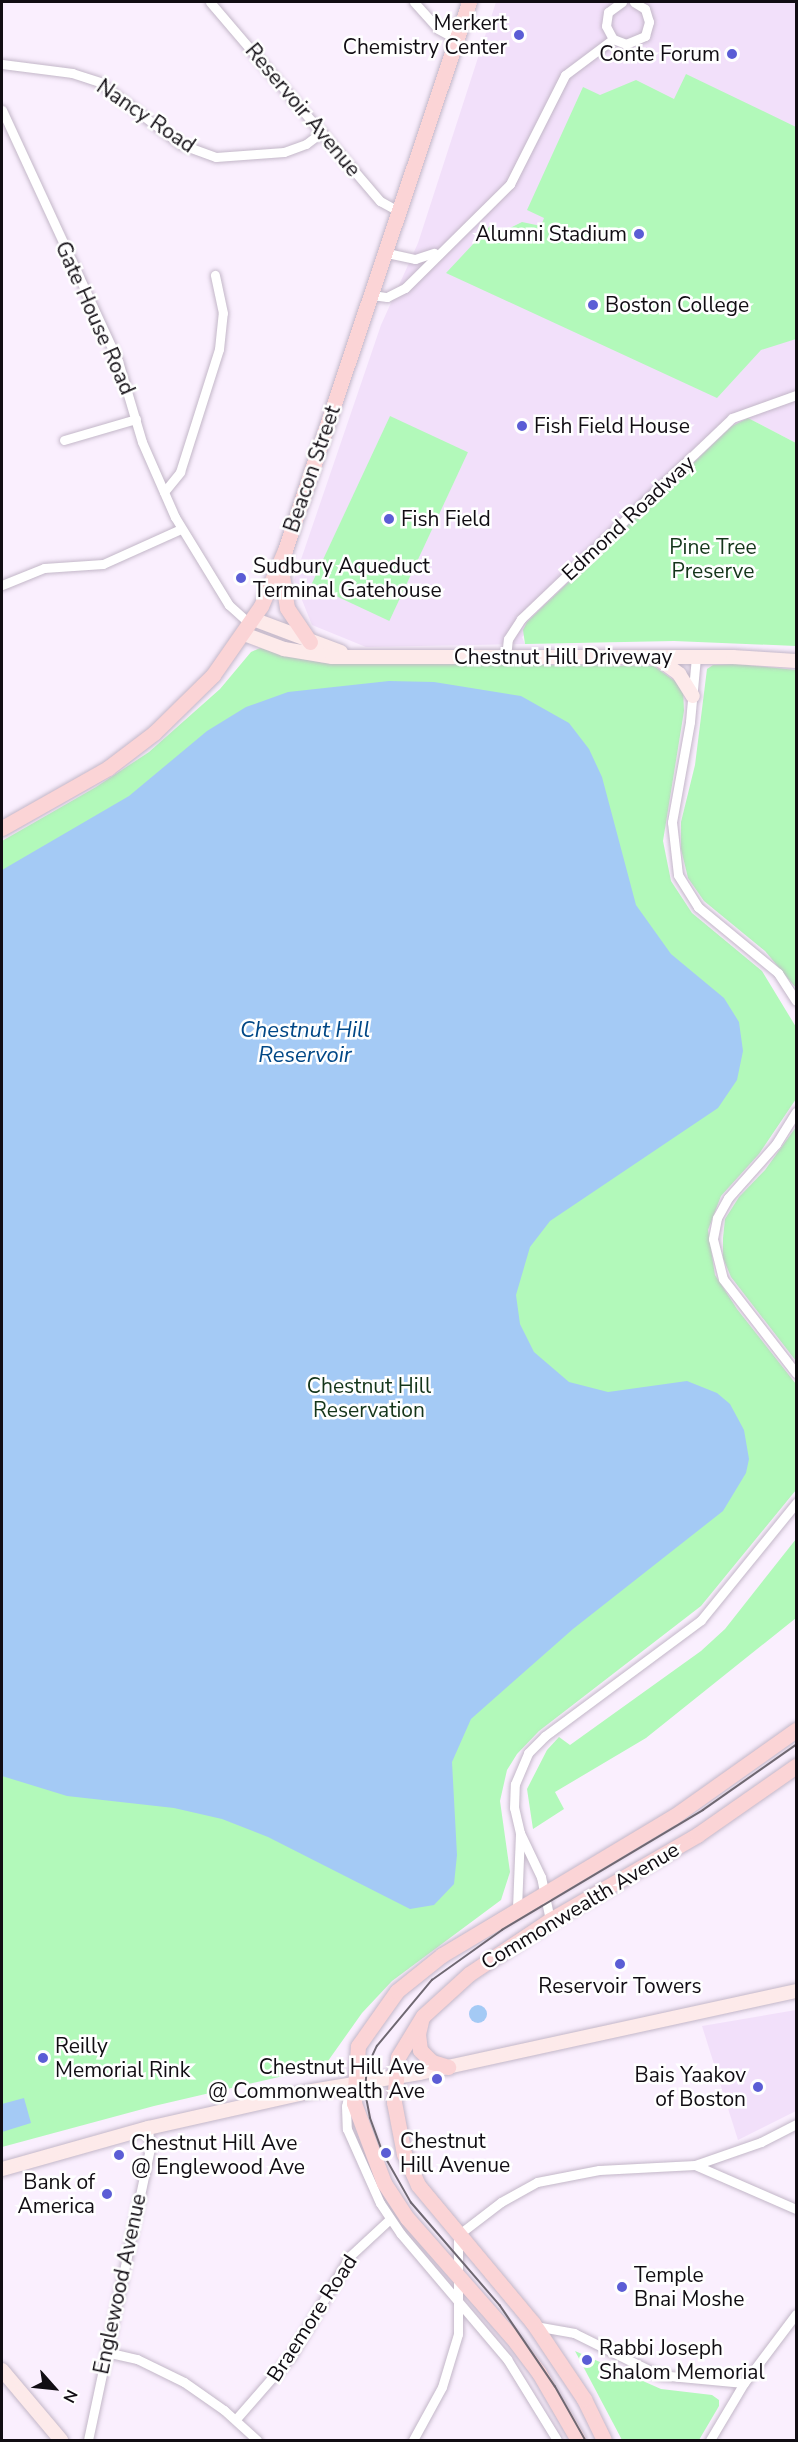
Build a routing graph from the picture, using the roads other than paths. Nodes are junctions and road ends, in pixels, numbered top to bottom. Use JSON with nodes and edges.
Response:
{"nodes":[{"id":1,"x":210,"y":2,"type":"edge"},
{"id":2,"x":414,"y":2,"type":"edge"},
{"id":3,"x":469,"y":2,"type":"edge"},
{"id":4,"x":622,"y":2,"type":"edge"},
{"id":5,"x":634,"y":2,"type":"edge"},
{"id":6,"x":456,"y":39,"type":"junction"},
{"id":7,"x":613,"y":39,"type":"junction"},
{"id":8,"x":2,"y":64,"type":"edge"},
{"id":9,"x":2,"y":110,"type":"edge"},
{"id":10,"x":322,"y":132,"type":"junction"},
{"id":11,"x":400,"y":212,"type":"junction"},
{"id":12,"x":437,"y":252,"type":"junction"},
{"id":13,"x":387,"y":253,"type":"junction"},
{"id":14,"x":215,"y":275,"type":"dead end"},
{"id":15,"x":372,"y":295,"type":"junction"},
{"id":16,"x":796,"y":394,"type":"edge"},
{"id":17,"x":136,"y":419,"type":"junction"},
{"id":18,"x":64,"y":440,"type":"dead end"},
{"id":19,"x":164,"y":492,"type":"junction"},
{"id":20,"x":181,"y":529,"type":"junction"},
{"id":21,"x":281,"y":562,"type":"junction"},
{"id":22,"x":2,"y":585,"type":"edge"},
{"id":23,"x":249,"y":626,"type":"junction"},
{"id":24,"x":310,"y":642,"type":"junction"},
{"id":25,"x":506,"y":657,"type":"junction"},
{"id":26,"x":656,"y":657,"type":"junction"},
{"id":27,"x":696,"y":657,"type":"junction"},
{"id":28,"x":357,"y":658,"type":"junction"},
{"id":29,"x":796,"y":661,"type":"edge"},
{"id":30,"x":693,"y":696,"type":"junction"},
{"id":31,"x":2,"y":828,"type":"edge"},
{"id":32,"x":796,"y":1001,"type":"edge"},
{"id":33,"x":796,"y":1112,"type":"edge"},
{"id":34,"x":796,"y":1373,"type":"edge"},
{"id":35,"x":796,"y":1503,"type":"edge"},
{"id":36,"x":796,"y":1730,"type":"edge"},
{"id":37,"x":796,"y":1766,"type":"edge"},
{"id":38,"x":520,"y":1833,"type":"junction"},
{"id":39,"x":544,"y":1891,"type":"junction"},
{"id":40,"x":517,"y":1908,"type":"junction"},
{"id":41,"x":550,"y":1920,"type":"junction"},
{"id":42,"x":792,"y":1995,"type":"edge"},
{"id":43,"x":423,"y":2016,"type":"junction"},
{"id":44,"x":448,"y":2067,"type":"junction"},
{"id":45,"x":395,"y":2077,"type":"junction"},
{"id":46,"x":352,"y":2084,"type":"junction"},
{"id":47,"x":796,"y":2124,"type":"edge"},
{"id":48,"x":148,"y":2128,"type":"junction"},
{"id":49,"x":695,"y":2165,"type":"junction"},
{"id":50,"x":2,"y":2169,"type":"edge"},
{"id":51,"x":796,"y":2209,"type":"edge"},
{"id":52,"x":390,"y":2219,"type":"junction"},
{"id":53,"x":458,"y":2235,"type":"junction"},
{"id":54,"x":458,"y":2275,"type":"junction"},
{"id":55,"x":460,"y":2300,"type":"junction"},
{"id":56,"x":796,"y":2314,"type":"edge"},
{"id":57,"x":535,"y":2326,"type":"junction"},
{"id":58,"x":106,"y":2352,"type":"junction"},
{"id":59,"x":2,"y":2370,"type":"edge"},
{"id":60,"x":744,"y":2383,"type":"junction"},
{"id":61,"x":236,"y":2419,"type":"junction"},
{"id":62,"x":61,"y":2440,"type":"edge"},
{"id":63,"x":88,"y":2440,"type":"edge"},
{"id":64,"x":257,"y":2440,"type":"edge"},
{"id":65,"x":414,"y":2440,"type":"edge"},
{"id":66,"x":557,"y":2440,"type":"edge"},
{"id":67,"x":578,"y":2440,"type":"edge"},
{"id":68,"x":604,"y":2440,"type":"edge"},
{"id":69,"x":710,"y":2440,"type":"edge"}],
"edges":[{"from":1,"to":10,"type":"street","name":"Reservoir Avenue"},
{"from":2,"to":6,"type":"street"},
{"from":3,"to":6,"type":"main road","name":"Beacon Street"},
{"from":4,"to":7,"type":"street"},
{"from":5,"to":7,"type":"street"},
{"from":6,"to":11,"type":"main road","name":"Beacon Street"},
{"from":7,"to":12,"type":"street"},
{"from":8,"to":10,"type":"street","name":"Nancy Road"},
{"from":9,"to":17,"type":"street","name":"Gate House Road"},
{"from":10,"to":11,"type":"street","name":"Reservoir Avenue"},
{"from":11,"to":13,"type":"main road","name":"Beacon Street"},
{"from":12,"to":13,"type":"street"},
{"from":12,"to":15,"type":"street"},
{"from":13,"to":15,"type":"main road","name":"Beacon Street"},
{"from":14,"to":19,"type":"street"},
{"from":15,"to":21,"type":"main road","name":"Beacon Street"},
{"from":16,"to":25,"type":"street","name":"Edmond Roadway"},
{"from":17,"to":18,"type":"street"},
{"from":17,"to":19,"type":"street","name":"Gate House Road"},
{"from":19,"to":20,"type":"street","name":"Gate House Road"},
{"from":20,"to":22,"type":"street"},
{"from":20,"to":23,"type":"street","name":"Gate House Road"},
{"from":21,"to":23,"type":"main road","name":"Beacon Street"},
{"from":21,"to":24,"type":"main road"},
{"from":23,"to":24,"type":"main road","name":"Chestnut Hill Driveway"},
{"from":23,"to":28,"type":"main road","name":"Chestnut Hill Driveway"},
{"from":23,"to":31,"type":"main road","name":"Beacon Street"},
{"from":24,"to":28,"type":"main road","name":"Chestnut Hill Driveway"},
{"from":25,"to":26,"type":"main road","name":"Chestnut Hill Driveway"},
{"from":25,"to":28,"type":"main road","name":"Chestnut Hill Driveway"},
{"from":26,"to":27,"type":"main road","name":"Chestnut Hill Driveway"},
{"from":26,"to":30,"type":"main road"},
{"from":27,"to":29,"type":"main road"},
{"from":27,"to":30,"type":"street","name":"Chestnut Hill Driveway"},
{"from":30,"to":32,"type":"street","name":"Chestnut Hill Driveway"},
{"from":33,"to":34,"type":"street"},
{"from":35,"to":38,"type":"street"},
{"from":36,"to":39,"type":"main road","name":"Commonwealth Avenue"},
{"from":37,"to":41,"type":"main road","name":"Commonwealth Avenue"},
{"from":38,"to":39,"type":"street"},
{"from":38,"to":40,"type":"street"},
{"from":39,"to":40,"type":"main road","name":"Commonwealth Avenue"},
{"from":39,"to":41,"type":"street"},
{"from":40,"to":46,"type":"main road","name":"Commonwealth Avenue"},
{"from":41,"to":43,"type":"main road","name":"Commonwealth Avenue"},
{"from":42,"to":44,"type":"main road"},
{"from":43,"to":44,"type":"main road"},
{"from":43,"to":45,"type":"main road","name":"Commonwealth Avenue"},
{"from":44,"to":45,"type":"main road"},
{"from":45,"to":46,"type":"main road"},
{"from":45,"to":53,"type":"main road","name":"Commonwealth Avenue"},
{"from":46,"to":48,"type":"main road"},
{"from":46,"to":52,"type":"street","name":"Commonwealth Avenue"},
{"from":46,"to":54,"type":"main road","name":"Commonwealth Avenue"},
{"from":47,"to":49,"type":"street"},
{"from":48,"to":50,"type":"main road"},
{"from":48,"to":58,"type":"street","name":"Englewood Avenue"},
{"from":49,"to":51,"type":"street"},
{"from":49,"to":53,"type":"street"},
{"from":52,"to":55,"type":"street","name":"Commonwealth Avenue"},
{"from":52,"to":61,"type":"street","name":"Braemore Road"},
{"from":53,"to":54,"type":"street"},
{"from":53,"to":57,"type":"main road","name":"Commonwealth Avenue"},
{"from":54,"to":55,"type":"street"},
{"from":54,"to":67,"type":"main road","name":"Commonwealth Avenue"},
{"from":55,"to":65,"type":"street"},
{"from":55,"to":66,"type":"street","name":"Commonwealth Avenue"},
{"from":56,"to":60,"type":"street"},
{"from":57,"to":60,"type":"street"},
{"from":57,"to":68,"type":"main road","name":"Commonwealth Avenue"},
{"from":58,"to":61,"type":"street"},
{"from":58,"to":63,"type":"street","name":"Englewood Avenue"},
{"from":59,"to":62,"type":"main road"},
{"from":60,"to":69,"type":"street"},
{"from":61,"to":64,"type":"street"}]}
